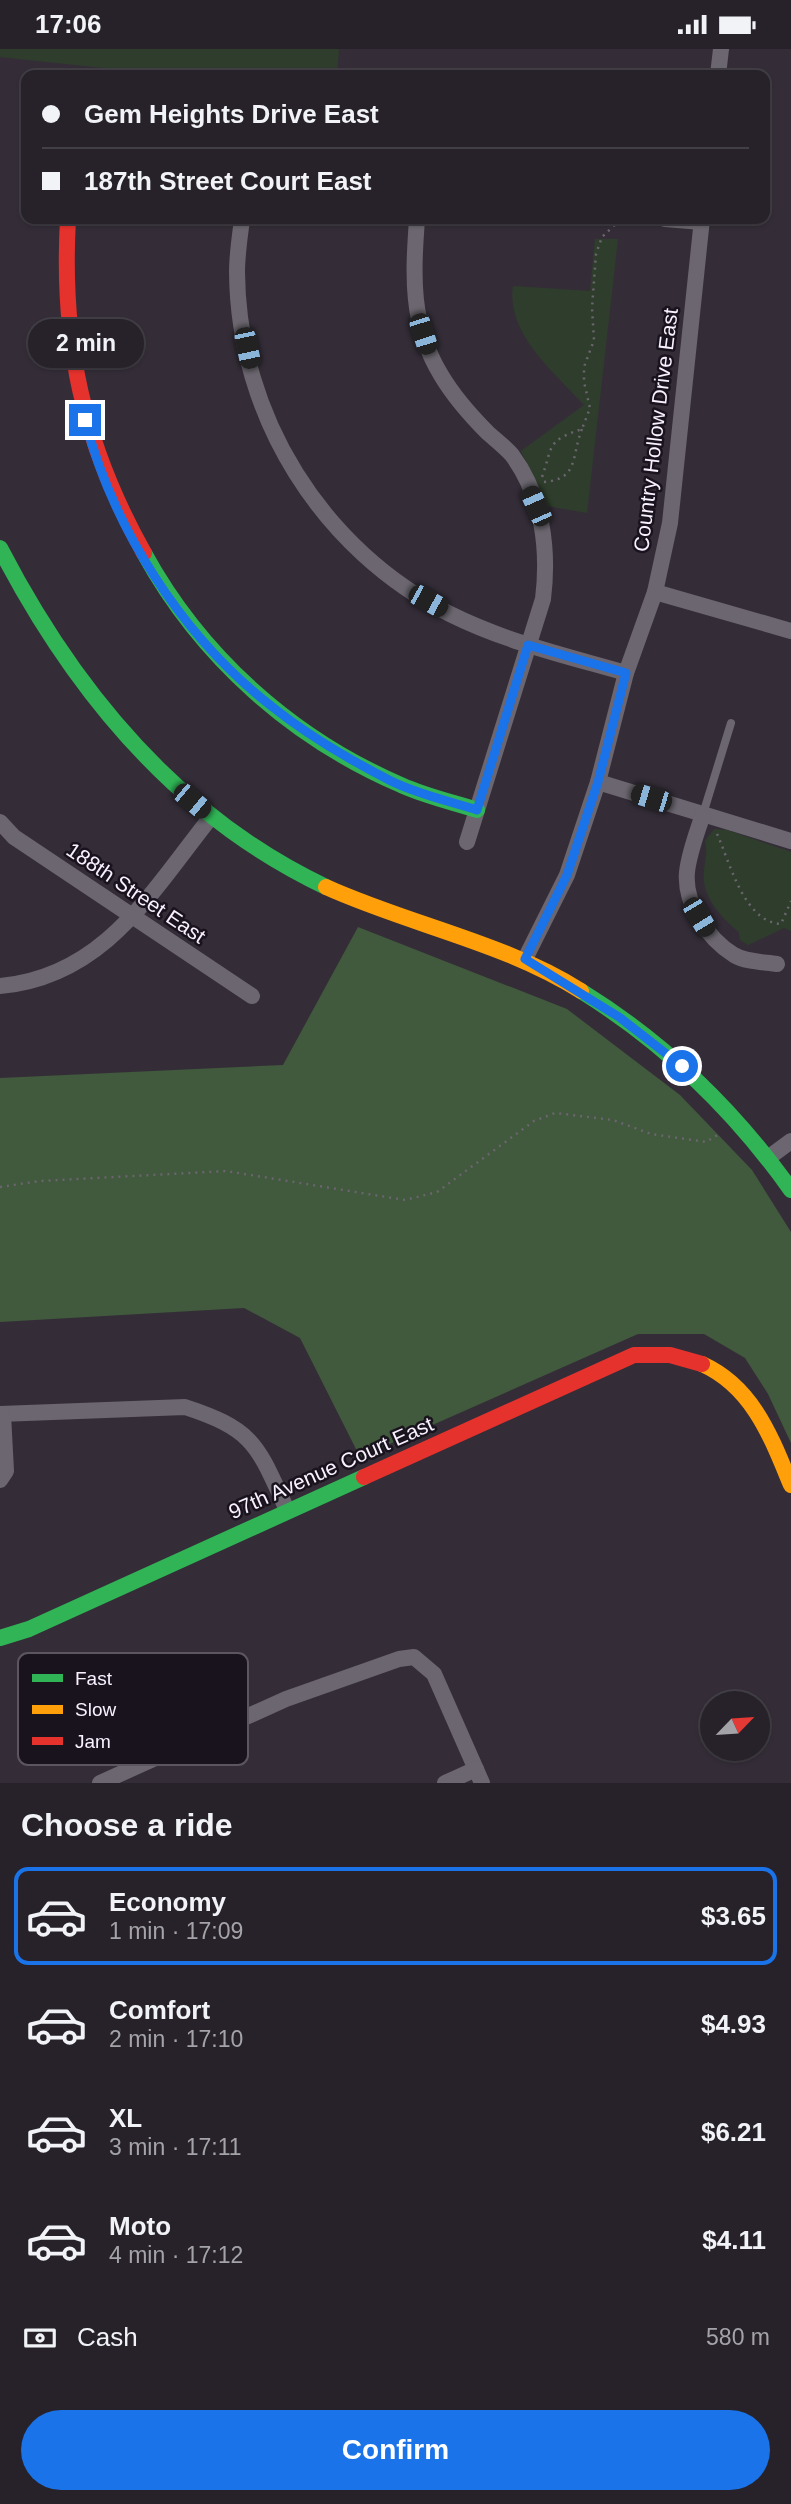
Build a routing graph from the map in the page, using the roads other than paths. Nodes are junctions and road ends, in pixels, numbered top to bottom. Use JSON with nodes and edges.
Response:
{"nodes":[{"id":1,"x":721,"y":49,"type":"edge"},
{"id":2,"x":719,"y":70,"type":"edge"},
{"id":3,"x":68,"y":224,"type":"edge"},
{"id":4,"x":242,"y":224,"type":"edge"},
{"id":5,"x":417,"y":224,"type":"edge"},
{"id":6,"x":702,"y":224,"type":"edge"},
{"id":7,"x":0,"y":548,"type":"edge"},
{"id":8,"x":655,"y":592,"type":"junction"},
{"id":9,"x":791,"y":631,"type":"edge"},
{"id":10,"x":528,"y":645,"type":"junction"},
{"id":11,"x":626,"y":673,"type":"junction"},
{"id":12,"x":732,"y":723,"type":"dead end"},
{"id":13,"x":598,"y":782,"type":"junction"},
{"id":14,"x":477,"y":810,"type":"junction"},
{"id":15,"x":705,"y":815,"type":"junction"},
{"id":16,"x":211,"y":817,"type":"junction"},
{"id":17,"x":0,"y":822,"type":"edge"},
{"id":18,"x":791,"y":841,"type":"edge"},
{"id":19,"x":467,"y":842,"type":"dead end"},
{"id":20,"x":132,"y":916,"type":"junction"},
{"id":21,"x":525,"y":959,"type":"junction"},
{"id":22,"x":784,"y":963,"type":"edge"},
{"id":23,"x":0,"y":986,"type":"edge"},
{"id":24,"x":252,"y":996,"type":"dead end"},
{"id":25,"x":791,"y":1141,"type":"edge"},
{"id":26,"x":768,"y":1158,"type":"junction"},
{"id":27,"x":791,"y":1191,"type":"edge"},
{"id":28,"x":2,"y":1414,"type":"edge"},
{"id":29,"x":0,"y":1481,"type":"edge"},
{"id":30,"x":791,"y":1485,"type":"edge"},
{"id":31,"x":287,"y":1510,"type":"junction"},
{"id":32,"x":0,"y":1638,"type":"edge"},
{"id":33,"x":248,"y":1716,"type":"edge"},
{"id":34,"x":140,"y":1765,"type":"edge"},
{"id":35,"x":479,"y":1776,"type":"edge"},
{"id":36,"x":100,"y":1783,"type":"edge"},
{"id":37,"x":445,"y":1783,"type":"edge"}],
"edges":[{"from":1,"to":2,"type":"street"},
{"from":3,"to":14,"type":"street"},
{"from":4,"to":10,"type":"street"},
{"from":5,"to":10,"type":"street"},
{"from":6,"to":8,"type":"street","name":"Country Hollow Drive East"},
{"from":7,"to":16,"type":"street"},
{"from":8,"to":9,"type":"street"},
{"from":8,"to":11,"type":"street","name":"Country Hollow Drive East"},
{"from":10,"to":11,"type":"street"},
{"from":10,"to":14,"type":"street"},
{"from":11,"to":13,"type":"street","name":"Country Hollow Drive East"},
{"from":12,"to":15,"type":"lane"},
{"from":13,"to":15,"type":"street"},
{"from":13,"to":21,"type":"street","name":"Country Hollow Drive East"},
{"from":14,"to":19,"type":"street"},
{"from":15,"to":18,"type":"street"},
{"from":15,"to":22,"type":"street"},
{"from":16,"to":20,"type":"street"},
{"from":16,"to":21,"type":"street"},
{"from":17,"to":20,"type":"street","name":"188th Street East"},
{"from":20,"to":23,"type":"street"},
{"from":20,"to":24,"type":"street","name":"188th Street East"},
{"from":21,"to":26,"type":"street"},
{"from":25,"to":26,"type":"street"},
{"from":26,"to":27,"type":"street"},
{"from":28,"to":29,"type":"street"},
{"from":28,"to":31,"type":"street"},
{"from":30,"to":31,"type":"street","name":"97th Avenue Court East"},
{"from":31,"to":32,"type":"street","name":"97th Avenue Court East"},
{"from":33,"to":35,"type":"street"},
{"from":34,"to":36,"type":"street"},
{"from":35,"to":37,"type":"street"}]}
